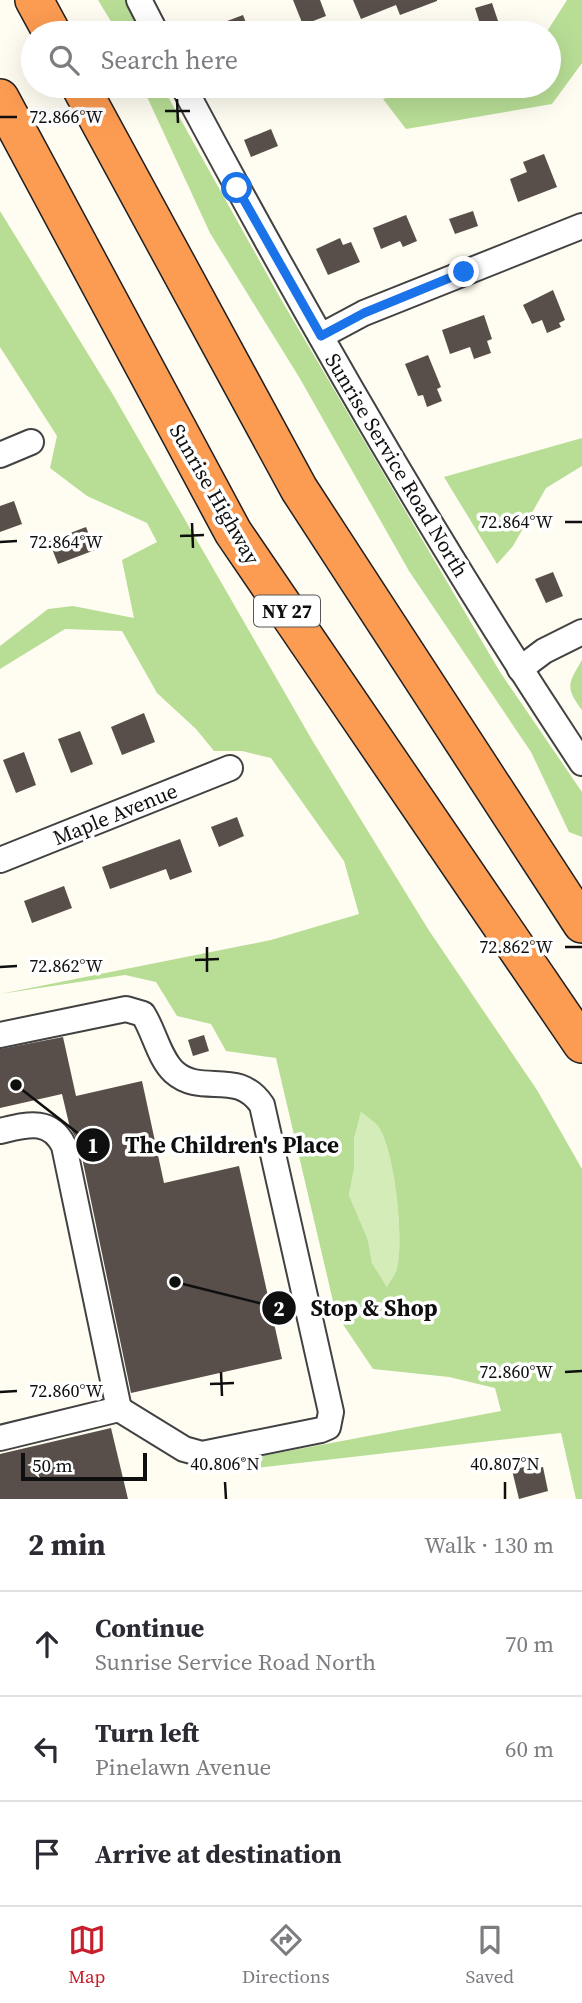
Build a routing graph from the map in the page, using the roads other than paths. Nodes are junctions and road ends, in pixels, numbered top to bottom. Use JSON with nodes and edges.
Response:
{"nodes":[{"id":1,"x":33,"y":0,"type":"edge"},
{"id":2,"x":145,"y":2,"type":"edge"},
{"id":3,"x":45,"y":21,"type":"edge"},
{"id":4,"x":152,"y":21,"type":"edge"},
{"id":5,"x":0,"y":98,"type":"edge"},
{"id":6,"x":87,"y":98,"type":"edge"},
{"id":7,"x":190,"y":98,"type":"edge"},
{"id":8,"x":0,"y":110,"type":"edge"},
{"id":9,"x":30,"y":154,"type":"junction"},
{"id":10,"x":582,"y":226,"type":"edge"},
{"id":11,"x":321,"y":336,"type":"junction"},
{"id":12,"x":31,"y":442,"type":"dead end"},
{"id":13,"x":0,"y":455,"type":"edge"},
{"id":14,"x":582,"y":632,"type":"edge"},
{"id":15,"x":520,"y":669,"type":"junction"},
{"id":16,"x":582,"y":763,"type":"edge"},
{"id":17,"x":230,"y":768,"type":"dead end"},
{"id":18,"x":0,"y":860,"type":"edge"},
{"id":19,"x":582,"y":924,"type":"edge"},
{"id":20,"x":0,"y":1035,"type":"edge"},
{"id":21,"x":582,"y":1044,"type":"edge"},
{"id":22,"x":0,"y":1131,"type":"edge"},
{"id":23,"x":119,"y":1409,"type":"junction"},
{"id":24,"x":0,"y":1438,"type":"edge"}],
"edges":[{"from":1,"to":3,"type":"highway"},
{"from":2,"to":4,"type":"street"},
{"from":5,"to":9,"type":"highway","name":"Sunrise Highway","number":"NY 27"},
{"from":6,"to":19,"type":"highway"},
{"from":7,"to":11,"type":"street","name":"Sunrise Service Road North"},
{"from":8,"to":9,"type":"highway"},
{"from":9,"to":21,"type":"highway","name":"Sunrise Highway","number":"NY 27"},
{"from":10,"to":11,"type":"street"},
{"from":11,"to":15,"type":"street","name":"Sunrise Service Road North"},
{"from":12,"to":13,"type":"street"},
{"from":14,"to":15,"type":"street"},
{"from":15,"to":16,"type":"street","name":"Sunrise Service Road North"},
{"from":17,"to":18,"type":"street","name":"Maple Avenue"},
{"from":20,"to":23,"type":"street"},
{"from":22,"to":23,"type":"street"},
{"from":23,"to":24,"type":"street"}]}
